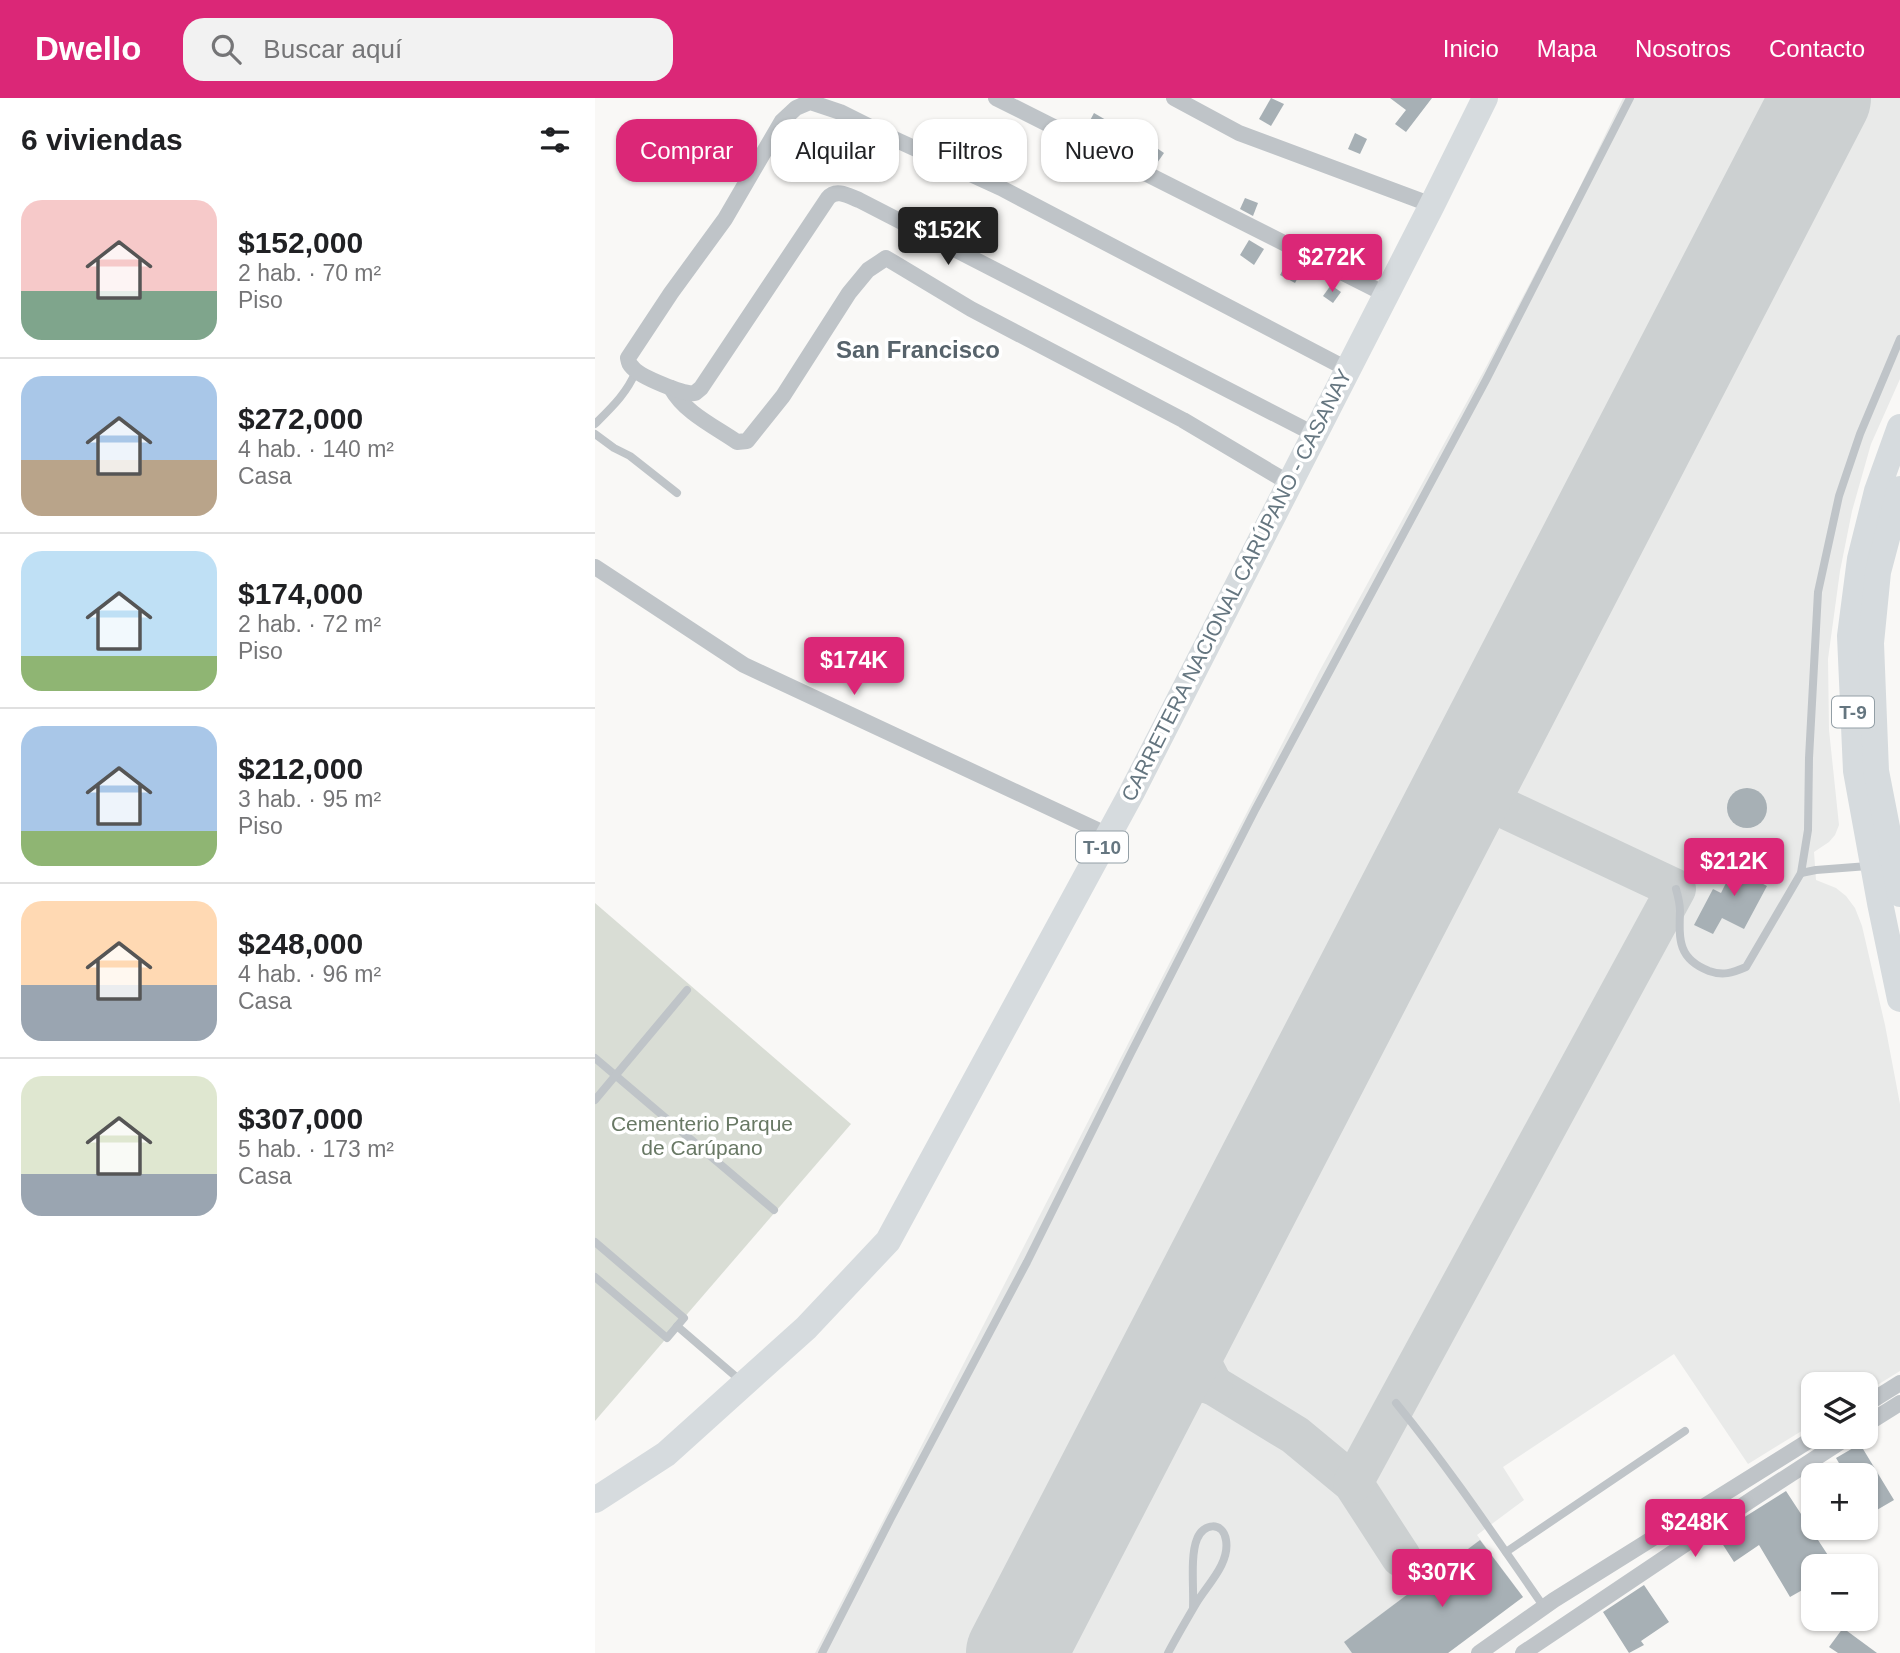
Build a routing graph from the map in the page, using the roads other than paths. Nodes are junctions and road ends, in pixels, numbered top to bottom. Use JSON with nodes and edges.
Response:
{"nodes":[{"id":1,"x":996,"y":98,"type":"edge"},
{"id":2,"x":1174,"y":98,"type":"edge"},
{"id":3,"x":1485,"y":98,"type":"edge"},
{"id":4,"x":1630,"y":98,"type":"edge"},
{"id":5,"x":1432,"y":205,"type":"junction"},
{"id":6,"x":1385,"y":294,"type":"junction"},
{"id":7,"x":1900,"y":339,"type":"edge"},
{"id":8,"x":1347,"y":369,"type":"junction"},
{"id":9,"x":636,"y":371,"type":"junction"},
{"id":10,"x":671,"y":388,"type":"junction"},
{"id":11,"x":595,"y":424,"type":"edge"},
{"id":12,"x":1900,"y":427,"type":"edge"},
{"id":13,"x":595,"y":434,"type":"edge"},
{"id":14,"x":1314,"y":434,"type":"junction"},
{"id":15,"x":1289,"y":483,"type":"junction"},
{"id":16,"x":1900,"y":489,"type":"edge"},
{"id":17,"x":677,"y":493,"type":"dead end"},
{"id":18,"x":595,"y":567,"type":"edge"},
{"id":19,"x":1108,"y":835,"type":"junction"},
{"id":20,"x":1889,"y":862,"type":"edge"},
{"id":21,"x":1801,"y":873,"type":"junction"},
{"id":22,"x":1676,"y":889,"type":"dead end"},
{"id":23,"x":1900,"y":894,"type":"edge"},
{"id":24,"x":687,"y":990,"type":"dead end"},
{"id":25,"x":1900,"y":999,"type":"edge"},
{"id":26,"x":595,"y":1058,"type":"edge"},
{"id":27,"x":615,"y":1075,"type":"junction"},
{"id":28,"x":595,"y":1100,"type":"edge"},
{"id":29,"x":774,"y":1210,"type":"dead end"},
{"id":30,"x":595,"y":1242,"type":"edge"},
{"id":31,"x":595,"y":1277,"type":"edge"},
{"id":32,"x":677,"y":1326,"type":"junction"},
{"id":33,"x":1900,"y":1383,"type":"edge"},
{"id":34,"x":744,"y":1384,"type":"junction"},
{"id":35,"x":1878,"y":1397,"type":"edge"},
{"id":36,"x":1396,"y":1403,"type":"dead end"},
{"id":37,"x":1900,"y":1403,"type":"edge"},
{"id":38,"x":1878,"y":1417,"type":"edge"},
{"id":39,"x":1685,"y":1431,"type":"dead end"},
{"id":40,"x":1801,"y":1446,"type":"edge"},
{"id":41,"x":1830,"y":1449,"type":"edge"},
{"id":42,"x":1743,"y":1482,"type":"junction"},
{"id":43,"x":1754,"y":1498,"type":"junction"},
{"id":44,"x":595,"y":1500,"type":"edge"},
{"id":45,"x":1506,"y":1552,"type":"junction"},
{"id":46,"x":1544,"y":1607,"type":"junction"},
{"id":47,"x":1193,"y":1608,"type":"junction"},
{"id":48,"x":1559,"y":1629,"type":"junction"},
{"id":49,"x":822,"y":1653,"type":"edge"},
{"id":50,"x":1167,"y":1653,"type":"edge"},
{"id":51,"x":1479,"y":1653,"type":"edge"},
{"id":52,"x":1523,"y":1653,"type":"edge"}],
"edges":[{"from":1,"to":6,"type":"street"},
{"from":2,"to":5,"type":"street"},
{"from":3,"to":5,"type":"highway","name":"CARRETERA NACIONAL CARÚPANO - CASANAY","number":"T-10"},
{"from":4,"to":49,"type":"lane"},
{"from":5,"to":6,"type":"highway","name":"CARRETERA NACIONAL CARÚPANO - CASANAY","number":"T-10"},
{"from":6,"to":8,"type":"highway","name":"CARRETERA NACIONAL CARÚPANO - CASANAY","number":"T-10"},
{"from":7,"to":21,"type":"lane"},
{"from":8,"to":9,"type":"street"},
{"from":8,"to":14,"type":"highway","name":"CARRETERA NACIONAL CARÚPANO - CASANAY","number":"T-10"},
{"from":9,"to":10,"type":"street"},
{"from":9,"to":11,"type":"lane"},
{"from":10,"to":14,"type":"street"},
{"from":10,"to":15,"type":"street"},
{"from":12,"to":20,"type":"highway","number":"T-9"},
{"from":13,"to":17,"type":"lane"},
{"from":14,"to":15,"type":"highway","name":"CARRETERA NACIONAL CARÚPANO - CASANAY","number":"T-10"},
{"from":15,"to":19,"type":"highway","name":"CARRETERA NACIONAL CARÚPANO - CASANAY","number":"T-10"},
{"from":16,"to":20,"type":"highway","number":"T-9"},
{"from":18,"to":19,"type":"street"},
{"from":19,"to":34,"type":"highway","name":"CARRETERA NACIONAL CARÚPANO - CASANAY","number":"T-10"},
{"from":20,"to":21,"type":"lane"},
{"from":20,"to":23,"type":"highway","number":"T-9"},
{"from":20,"to":25,"type":"highway","number":"T-9"},
{"from":21,"to":22,"type":"lane"},
{"from":24,"to":27,"type":"lane"},
{"from":26,"to":27,"type":"lane"},
{"from":27,"to":28,"type":"lane"},
{"from":27,"to":29,"type":"lane"},
{"from":30,"to":32,"type":"lane"},
{"from":31,"to":32,"type":"lane"},
{"from":32,"to":34,"type":"lane"},
{"from":33,"to":35,"type":"street"},
{"from":34,"to":44,"type":"highway","name":"CARRETERA NACIONAL CARÚPANO - CASANAY","number":"T-10"},
{"from":36,"to":45,"type":"lane"},
{"from":37,"to":38,"type":"street"},
{"from":39,"to":45,"type":"lane"},
{"from":40,"to":42,"type":"street"},
{"from":41,"to":43,"type":"street"},
{"from":42,"to":43,"type":"street"},
{"from":42,"to":46,"type":"street"},
{"from":43,"to":48,"type":"street"},
{"from":45,"to":46,"type":"lane"},
{"from":46,"to":48,"type":"street"},
{"from":46,"to":51,"type":"street"},
{"from":47,"to":47,"type":"lane"},
{"from":47,"to":50,"type":"lane"},
{"from":48,"to":52,"type":"street"}]}
